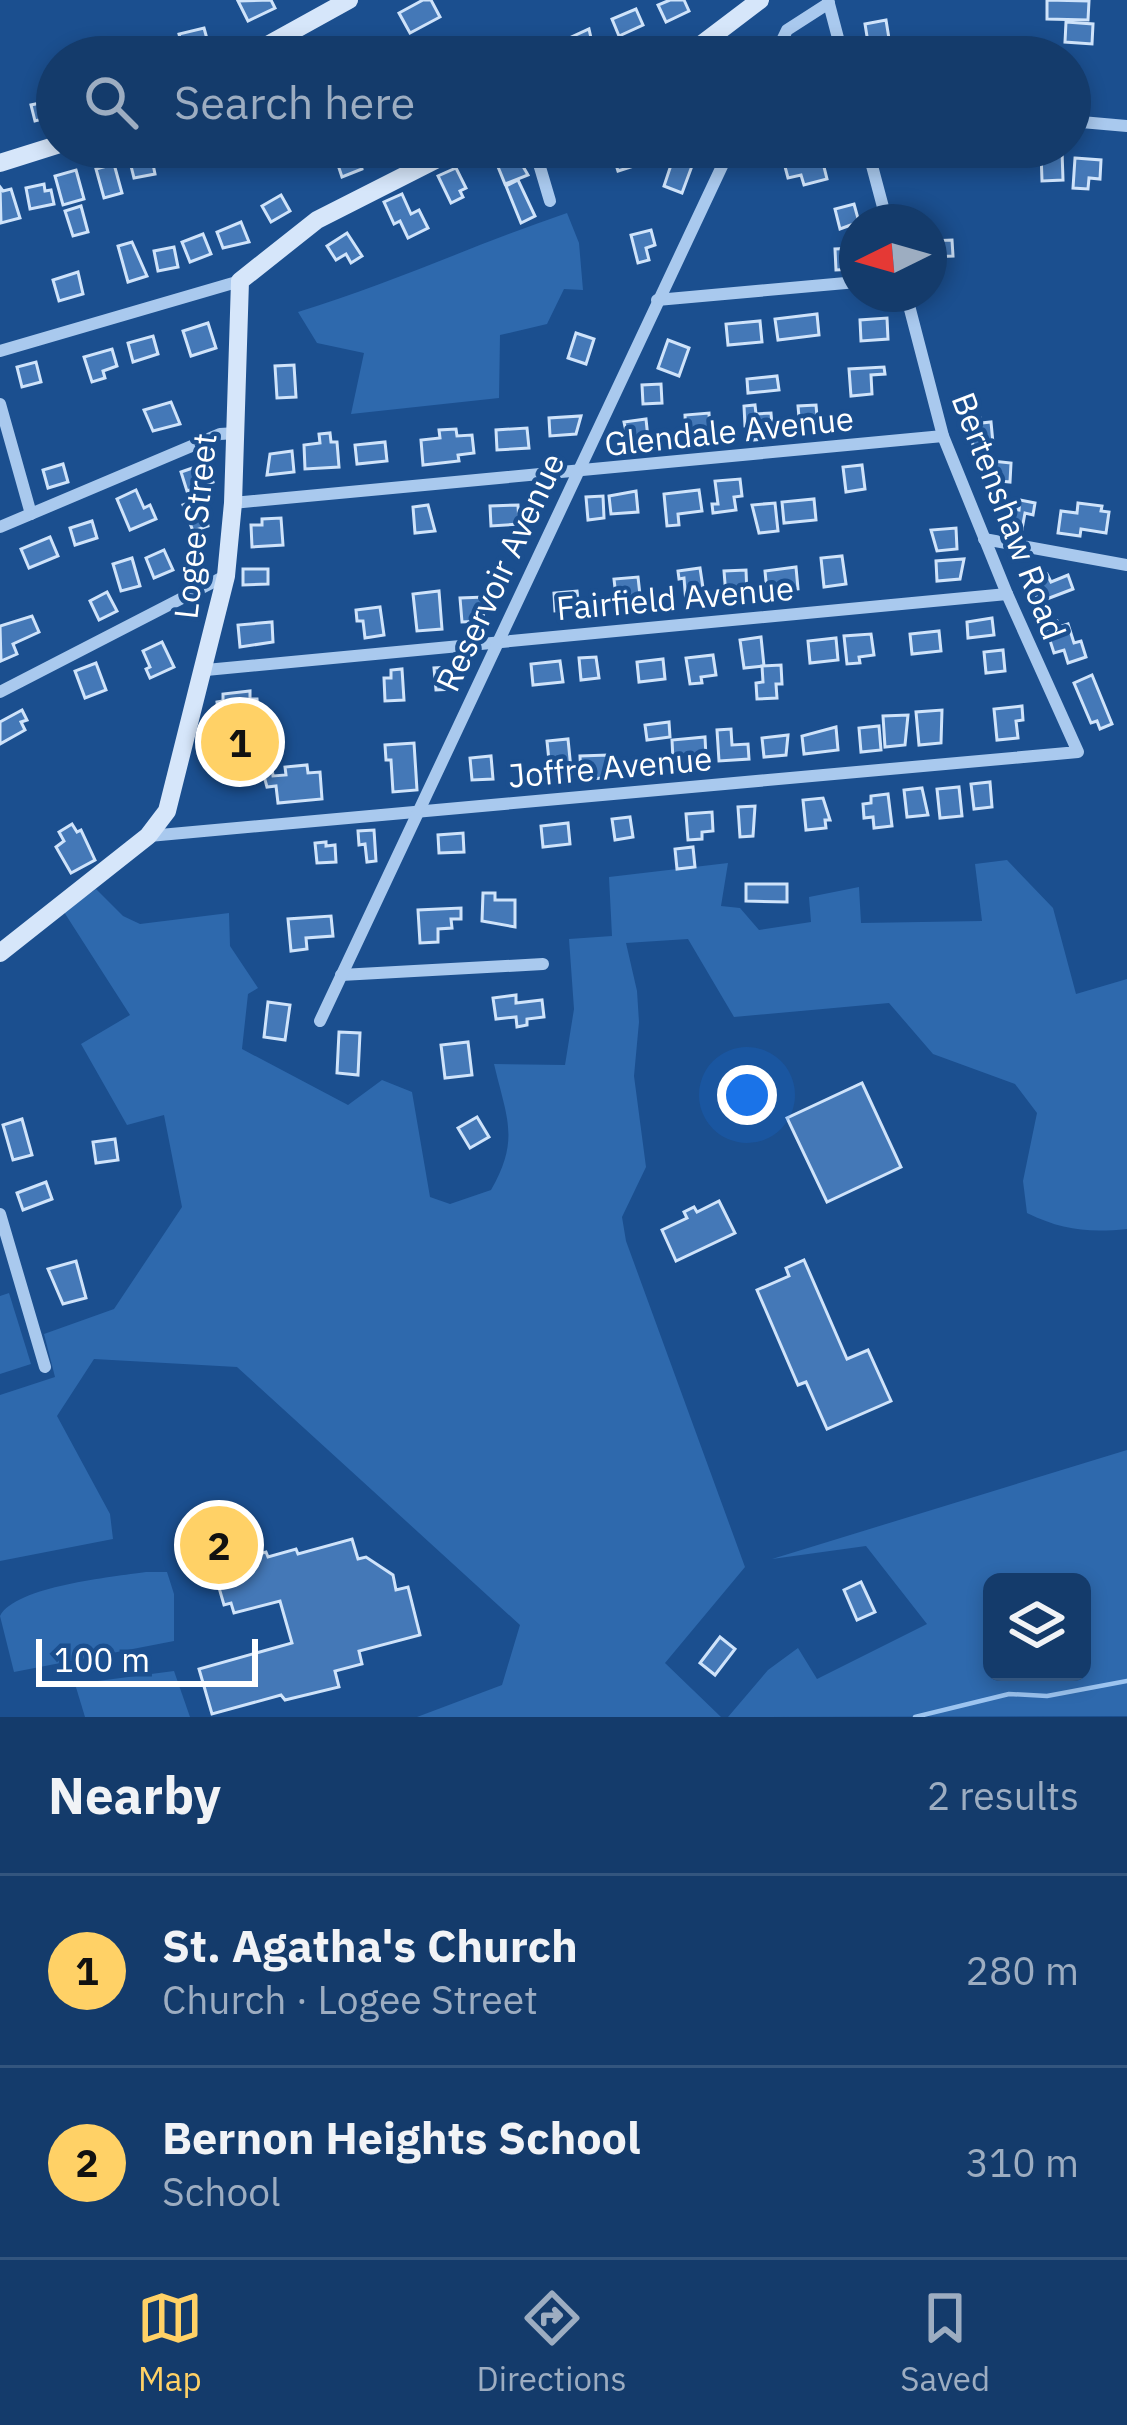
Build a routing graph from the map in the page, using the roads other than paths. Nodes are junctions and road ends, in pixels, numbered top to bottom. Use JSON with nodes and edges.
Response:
{"nodes":[{"id":1,"x":350,"y":0,"type":"edge"},
{"id":2,"x":760,"y":0,"type":"edge"},
{"id":3,"x":828,"y":2,"type":"edge"},
{"id":4,"x":284,"y":36,"type":"edge"},
{"id":5,"x":713,"y":36,"type":"edge"},
{"id":6,"x":784,"y":36,"type":"edge"},
{"id":7,"x":837,"y":36,"type":"edge"},
{"id":8,"x":1091,"y":123,"type":"edge"},
{"id":9,"x":1127,"y":126,"type":"edge"},
{"id":10,"x":36,"y":152,"type":"edge"},
{"id":11,"x":0,"y":163,"type":"edge"},
{"id":12,"x":420,"y":168,"type":"edge"},
{"id":13,"x":540,"y":168,"type":"edge"},
{"id":14,"x":721,"y":168,"type":"edge"},
{"id":15,"x":873,"y":168,"type":"edge"},
{"id":16,"x":550,"y":201,"type":"dead end"},
{"id":17,"x":882,"y":204,"type":"edge"},
{"id":18,"x":240,"y":280,"type":"junction"},
{"id":19,"x":839,"y":284,"type":"edge"},
{"id":20,"x":658,"y":300,"type":"junction"},
{"id":21,"x":911,"y":312,"type":"edge"},
{"id":22,"x":0,"y":351,"type":"edge"},
{"id":23,"x":0,"y":404,"type":"edge"},
{"id":24,"x":236,"y":433,"type":"junction"},
{"id":25,"x":944,"y":436,"type":"junction"},
{"id":26,"x":578,"y":473,"type":"junction"},
{"id":27,"x":233,"y":503,"type":"junction"},
{"id":28,"x":32,"y":514,"type":"junction"},
{"id":29,"x":0,"y":527,"type":"edge"},
{"id":30,"x":984,"y":538,"type":"junction"},
{"id":31,"x":1127,"y":565,"type":"edge"},
{"id":32,"x":226,"y":576,"type":"junction"},
{"id":33,"x":1006,"y":594,"type":"junction"},
{"id":34,"x":496,"y":642,"type":"junction"},
{"id":35,"x":206,"y":670,"type":"junction"},
{"id":36,"x":0,"y":692,"type":"edge"},
{"id":37,"x":1078,"y":752,"type":"joint"},
{"id":38,"x":419,"y":810,"type":"junction"},
{"id":39,"x":148,"y":836,"type":"junction"},
{"id":40,"x":0,"y":953,"type":"edge"},
{"id":41,"x":543,"y":964,"type":"dead end"},
{"id":42,"x":341,"y":975,"type":"junction"},
{"id":43,"x":320,"y":1021,"type":"dead end"},
{"id":44,"x":0,"y":1214,"type":"edge"},
{"id":45,"x":45,"y":1367,"type":"dead end"}],
"edges":[{"from":1,"to":4,"type":"street"},
{"from":2,"to":5,"type":"street"},
{"from":3,"to":6,"type":"street"},
{"from":3,"to":7,"type":"street"},
{"from":8,"to":9,"type":"street"},
{"from":10,"to":11,"type":"street"},
{"from":12,"to":18,"type":"street"},
{"from":13,"to":16,"type":"street"},
{"from":14,"to":20,"type":"street","name":"Reservoir Avenue"},
{"from":15,"to":17,"type":"street"},
{"from":18,"to":22,"type":"street"},
{"from":18,"to":24,"type":"street","name":"Logee Street"},
{"from":19,"to":20,"type":"street"},
{"from":20,"to":26,"type":"street","name":"Reservoir Avenue"},
{"from":21,"to":25,"type":"street","name":"Bertenshaw Road"},
{"from":23,"to":28,"type":"street"},
{"from":24,"to":27,"type":"street","name":"Logee Street"},
{"from":24,"to":28,"type":"street"},
{"from":25,"to":26,"type":"street","name":"Glendale Avenue"},
{"from":25,"to":30,"type":"street","name":"Bertenshaw Road"},
{"from":26,"to":27,"type":"street","name":"Glendale Avenue"},
{"from":26,"to":34,"type":"street","name":"Reservoir Avenue"},
{"from":27,"to":32,"type":"street","name":"Logee Street"},
{"from":28,"to":29,"type":"street"},
{"from":30,"to":31,"type":"street"},
{"from":30,"to":33,"type":"street","name":"Bertenshaw Road"},
{"from":32,"to":35,"type":"street","name":"Logee Street"},
{"from":32,"to":36,"type":"street"},
{"from":33,"to":34,"type":"street","name":"Fairfield Avenue"},
{"from":33,"to":37,"type":"street","name":"Bertenshaw Road"},
{"from":34,"to":35,"type":"street","name":"Fairfield Avenue"},
{"from":34,"to":38,"type":"street","name":"Reservoir Avenue"},
{"from":35,"to":39,"type":"street","name":"Logee Street"},
{"from":37,"to":38,"type":"street","name":"Joffre Avenue"},
{"from":38,"to":39,"type":"street","name":"Joffre Avenue"},
{"from":38,"to":42,"type":"street","name":"Reservoir Avenue"},
{"from":39,"to":40,"type":"street","name":"Logee Street"},
{"from":41,"to":42,"type":"street"},
{"from":42,"to":43,"type":"street","name":"Reservoir Avenue"},
{"from":44,"to":45,"type":"street"}]}
